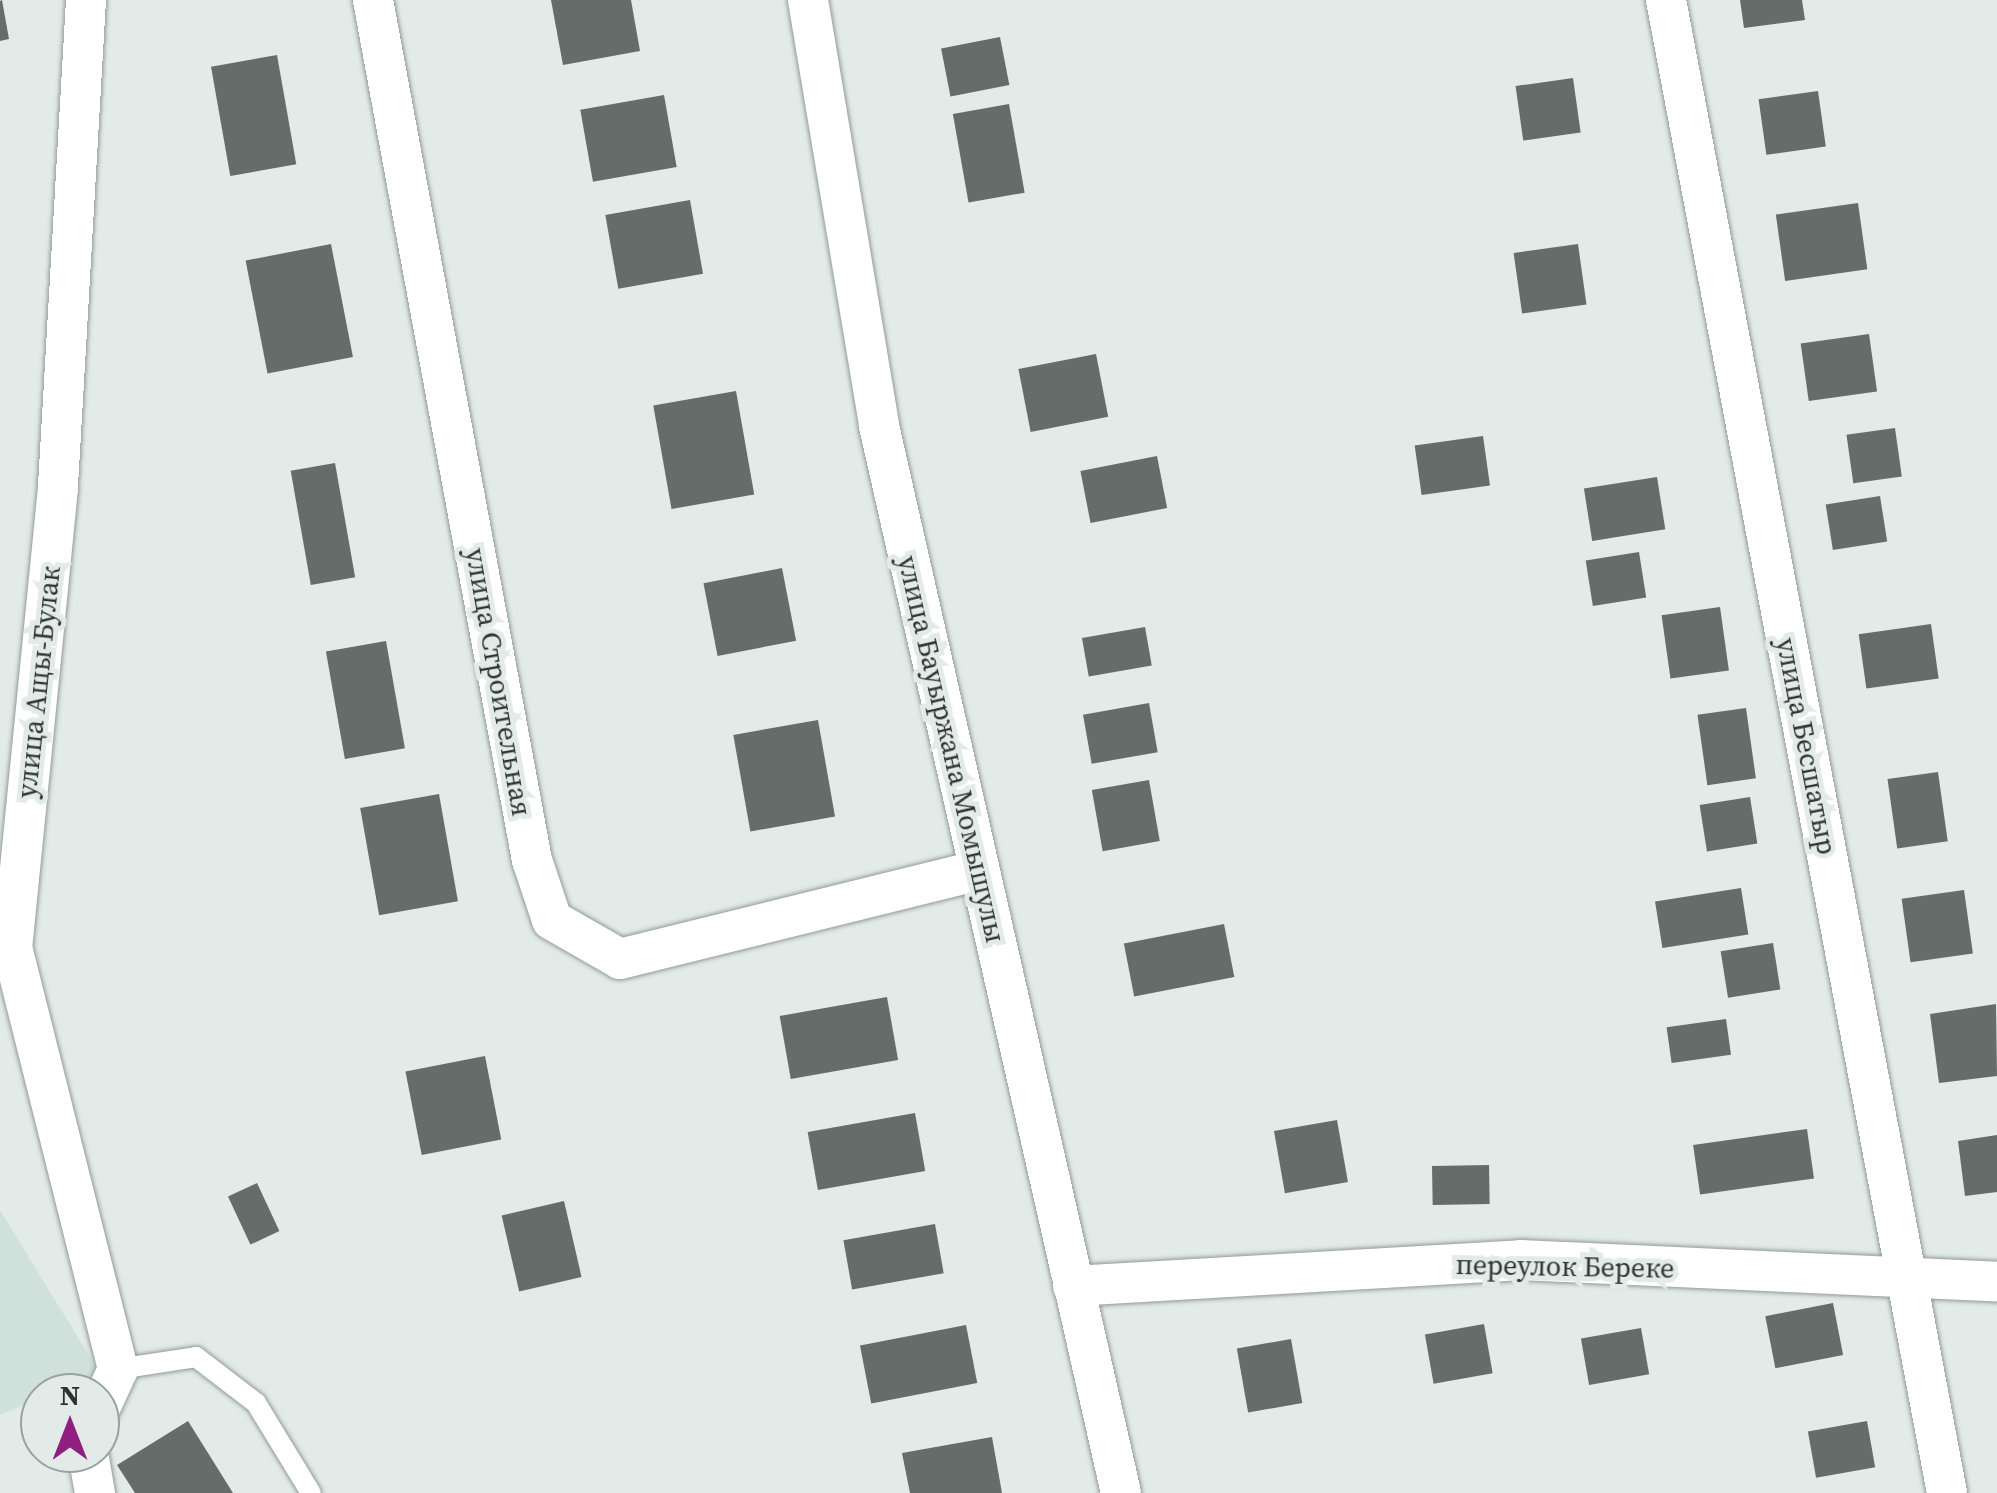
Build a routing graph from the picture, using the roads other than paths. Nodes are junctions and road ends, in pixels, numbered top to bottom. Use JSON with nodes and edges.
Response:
{"nodes":[{"id":1,"x":86,"y":0,"type":"edge"},
{"id":2,"x":373,"y":0,"type":"edge"},
{"id":3,"x":808,"y":0,"type":"edge"},
{"id":4,"x":1666,"y":0,"type":"edge"},
{"id":5,"x":979,"y":870,"type":"junction"},
{"id":6,"x":1908,"y":1280,"type":"junction"},
{"id":7,"x":1997,"y":1282,"type":"edge"},
{"id":8,"x":1073,"y":1286,"type":"junction"},
{"id":9,"x":118,"y":1369,"type":"junction"},
{"id":10,"x":116,"y":1373,"type":"edge"},
{"id":11,"x":310,"y":1493,"type":"edge"},
{"id":12,"x":1121,"y":1493,"type":"edge"},
{"id":13,"x":1947,"y":1493,"type":"edge"}],
"edges":[{"from":1,"to":9,"type":"street","name":"улица Ащы-Булак"},
{"from":2,"to":5,"type":"street","name":"улица Строительная"},
{"from":3,"to":5,"type":"street","name":"улица Бауыржана Момышулы"},
{"from":4,"to":6,"type":"street","name":"улица Бесшатыр"},
{"from":5,"to":8,"type":"street","name":"улица Бауыржана Момышулы"},
{"from":6,"to":7,"type":"street","name":"переулок Береке"},
{"from":6,"to":8,"type":"street","name":"переулок Береке"},
{"from":6,"to":13,"type":"street","name":"улица Бесшатыр"},
{"from":8,"to":12,"type":"street","name":"улица Бауыржана Момышулы"},
{"from":9,"to":10,"type":"street"},
{"from":9,"to":11,"type":"lane"}]}
